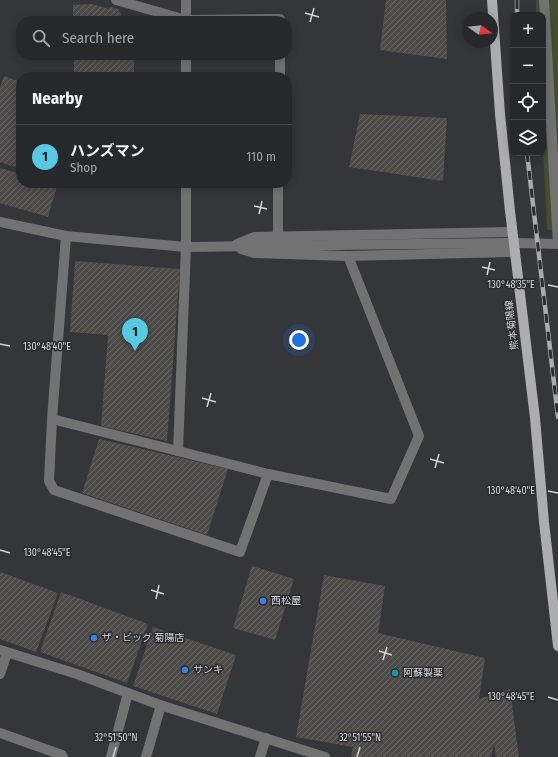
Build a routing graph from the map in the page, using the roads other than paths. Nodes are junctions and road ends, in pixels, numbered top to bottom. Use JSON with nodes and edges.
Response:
{"nodes":[{"id":1,"x":116,"y":0,"type":"edge"},
{"id":2,"x":186,"y":0,"type":"edge"},
{"id":3,"x":492,"y":0,"type":"edge"},
{"id":4,"x":544,"y":0,"type":"edge"},
{"id":5,"x":169,"y":16,"type":"edge"},
{"id":6,"x":186,"y":16,"type":"edge"},
{"id":7,"x":186,"y":60,"type":"edge"},
{"id":8,"x":280,"y":60,"type":"edge"},
{"id":9,"x":186,"y":72,"type":"edge"},
{"id":10,"x":280,"y":72,"type":"edge"},
{"id":11,"x":186,"y":188,"type":"edge"},
{"id":12,"x":278,"y":188,"type":"edge"},
{"id":13,"x":0,"y":222,"type":"edge"},
{"id":14,"x":512,"y":232,"type":"junction"},
{"id":15,"x":66,"y":236,"type":"junction"},
{"id":16,"x":278,"y":236,"type":"junction"},
{"id":17,"x":558,"y":239,"type":"edge"},
{"id":18,"x":231,"y":246,"type":"junction"},
{"id":19,"x":186,"y":247,"type":"junction"},
{"id":20,"x":515,"y":252,"type":"junction"},
{"id":21,"x":348,"y":256,"type":"junction"},
{"id":22,"x":52,"y":419,"type":"junction"},
{"id":23,"x":178,"y":451,"type":"junction"},
{"id":24,"x":268,"y":474,"type":"junction"},
{"id":25,"x":558,"y":646,"type":"edge"},
{"id":26,"x":4,"y":651,"type":"edge"},
{"id":27,"x":0,"y":674,"type":"edge"},
{"id":28,"x":128,"y":693,"type":"junction"},
{"id":29,"x":161,"y":705,"type":"junction"},
{"id":30,"x":0,"y":733,"type":"edge"},
{"id":31,"x":266,"y":738,"type":"junction"},
{"id":32,"x":62,"y":757,"type":"edge"},
{"id":33,"x":111,"y":757,"type":"edge"},
{"id":34,"x":146,"y":757,"type":"edge"},
{"id":35,"x":260,"y":757,"type":"edge"},
{"id":36,"x":324,"y":757,"type":"edge"}],
"edges":[{"from":1,"to":5,"type":"street"},
{"from":2,"to":6,"type":"street"},
{"from":3,"to":14,"type":"main road","name":"熊本菊陽線"},
{"from":4,"to":17,"type":"street"},
{"from":7,"to":9,"type":"street"},
{"from":8,"to":10,"type":"street"},
{"from":11,"to":19,"type":"street"},
{"from":12,"to":16,"type":"street"},
{"from":13,"to":15,"type":"street"},
{"from":14,"to":16,"type":"street"},
{"from":14,"to":20,"type":"main road","name":"熊本菊陽線"},
{"from":15,"to":19,"type":"street"},
{"from":15,"to":22,"type":"street"},
{"from":16,"to":18,"type":"street"},
{"from":17,"to":18,"type":"street"},
{"from":18,"to":19,"type":"street"},
{"from":18,"to":21,"type":"street"},
{"from":19,"to":23,"type":"street"},
{"from":20,"to":21,"type":"street"},
{"from":20,"to":25,"type":"main road","name":"熊本菊陽線"},
{"from":21,"to":24,"type":"street"},
{"from":22,"to":23,"type":"street"},
{"from":22,"to":24,"type":"street"},
{"from":23,"to":24,"type":"street"},
{"from":26,"to":27,"type":"street"},
{"from":26,"to":28,"type":"street"},
{"from":28,"to":29,"type":"street"},
{"from":28,"to":33,"type":"street"},
{"from":29,"to":31,"type":"street"},
{"from":29,"to":34,"type":"street"},
{"from":30,"to":32,"type":"street"},
{"from":31,"to":35,"type":"street"},
{"from":31,"to":36,"type":"street"}]}
